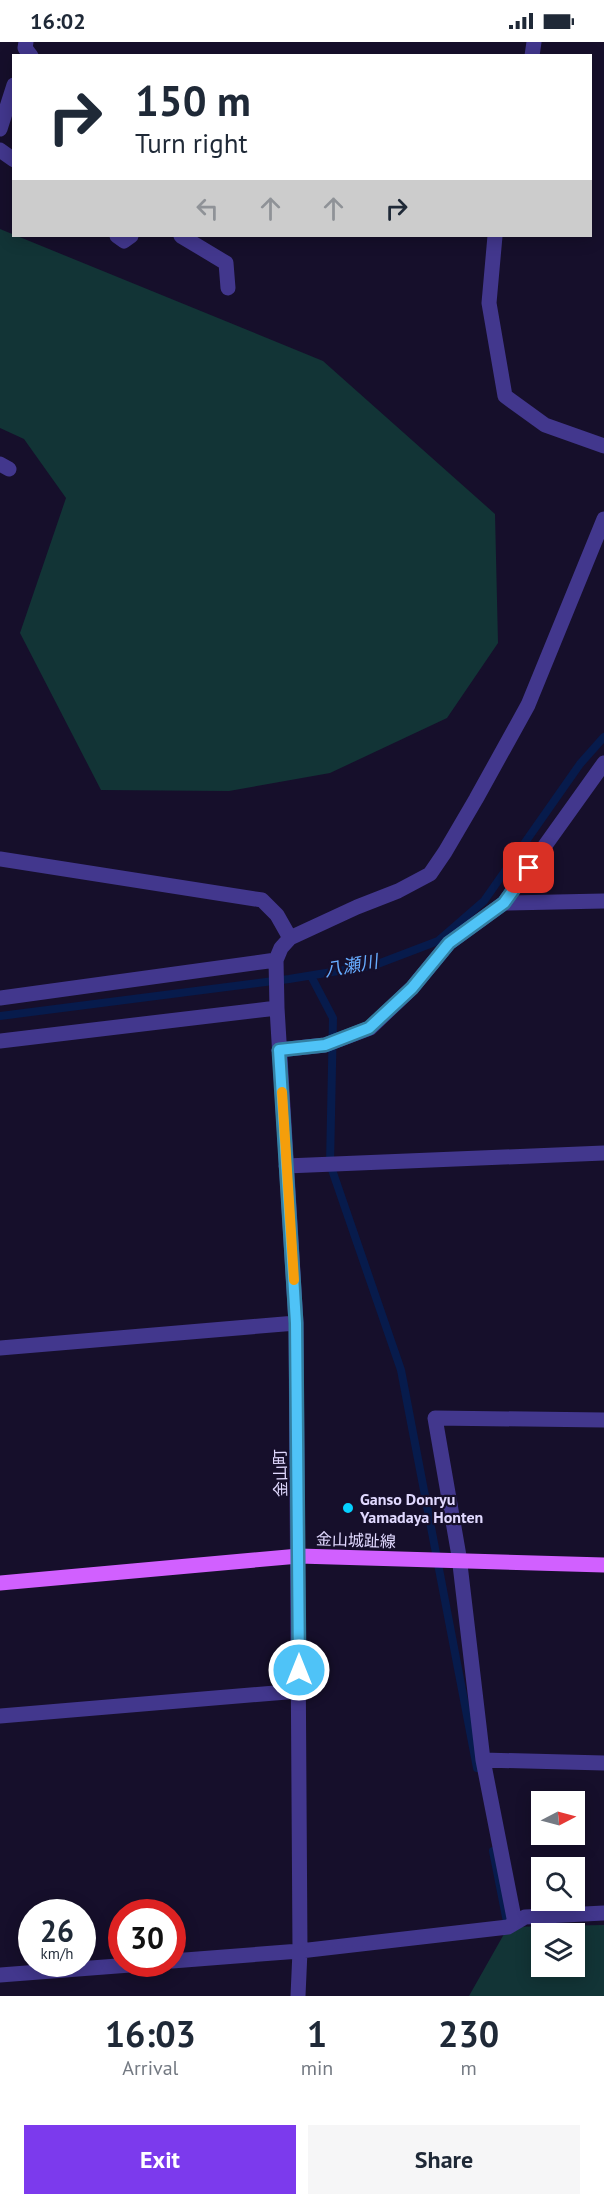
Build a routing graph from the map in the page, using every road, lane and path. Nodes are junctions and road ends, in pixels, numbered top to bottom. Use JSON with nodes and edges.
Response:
{"nodes":[{"id":1,"x":12,"y":92,"type":"edge"},
{"id":2,"x":0,"y":129,"type":"edge"},
{"id":3,"x":183,"y":237,"type":"edge"},
{"id":4,"x":495,"y":237,"type":"edge"},
{"id":5,"x":228,"y":288,"type":"dead end"},
{"id":6,"x":604,"y":446,"type":"edge"},
{"id":7,"x":604,"y":519,"type":"edge"},
{"id":8,"x":604,"y":763,"type":"edge"},
{"id":9,"x":0,"y":859,"type":"edge"},
{"id":10,"x":604,"y":901,"type":"edge"},
{"id":11,"x":504,"y":903,"type":"junction"},
{"id":12,"x":290,"y":938,"type":"junction"},
{"id":13,"x":275,"y":964,"type":"junction"},
{"id":14,"x":0,"y":999,"type":"edge"},
{"id":15,"x":277,"y":1002,"type":"junction"},
{"id":16,"x":0,"y":1041,"type":"edge"},
{"id":17,"x":279,"y":1050,"type":"junction"},
{"id":18,"x":604,"y":1153,"type":"edge"},
{"id":19,"x":286,"y":1166,"type":"junction"},
{"id":20,"x":296,"y":1323,"type":"junction"},
{"id":21,"x":0,"y":1348,"type":"edge"},
{"id":22,"x":604,"y":1420,"type":"edge"},
{"id":23,"x":299,"y":1556,"type":"junction"},
{"id":24,"x":459,"y":1561,"type":"junction"},
{"id":25,"x":604,"y":1565,"type":"edge"},
{"id":26,"x":0,"y":1582,"type":"edge"},
{"id":27,"x":299,"y":1691,"type":"junction"},
{"id":28,"x":0,"y":1716,"type":"edge"},
{"id":29,"x":483,"y":1760,"type":"junction"},
{"id":30,"x":604,"y":1763,"type":"edge"},
{"id":31,"x":604,"y":1913,"type":"edge"},
{"id":32,"x":515,"y":1923,"type":"junction"},
{"id":33,"x":300,"y":1951,"type":"junction"},
{"id":34,"x":186,"y":1960,"type":"edge"},
{"id":35,"x":108,"y":1967,"type":"edge"},
{"id":36,"x":0,"y":1975,"type":"edge"},
{"id":37,"x":298,"y":1996,"type":"edge"}],
"edges":[{"from":1,"to":2,"type":"street"},
{"from":3,"to":5,"type":"street"},
{"from":4,"to":6,"type":"street"},
{"from":7,"to":12,"type":"street"},
{"from":8,"to":11,"type":"street"},
{"from":9,"to":12,"type":"street"},
{"from":10,"to":11,"type":"street"},
{"from":11,"to":17,"type":"street"},
{"from":12,"to":13,"type":"street"},
{"from":13,"to":14,"type":"street"},
{"from":13,"to":15,"type":"street","name":"金山町"},
{"from":15,"to":16,"type":"street"},
{"from":15,"to":17,"type":"street","name":"金山町"},
{"from":17,"to":19,"type":"street","name":"金山町"},
{"from":18,"to":19,"type":"street"},
{"from":19,"to":20,"type":"street","name":"金山町"},
{"from":20,"to":21,"type":"street"},
{"from":20,"to":23,"type":"street","name":"金山町"},
{"from":22,"to":24,"type":"street"},
{"from":23,"to":24,"type":"main road","name":"金山城趾線"},
{"from":23,"to":26,"type":"main road","name":"金山城趾線"},
{"from":23,"to":27,"type":"street","name":"金山町"},
{"from":24,"to":25,"type":"main road","name":"金山城趾線"},
{"from":24,"to":29,"type":"street"},
{"from":27,"to":28,"type":"street"},
{"from":27,"to":33,"type":"street","name":"金山町"},
{"from":29,"to":30,"type":"street"},
{"from":29,"to":32,"type":"street"},
{"from":31,"to":32,"type":"street"},
{"from":32,"to":33,"type":"street"},
{"from":33,"to":34,"type":"street"},
{"from":33,"to":37,"type":"street","name":"金山町"},
{"from":35,"to":36,"type":"street"}]}
